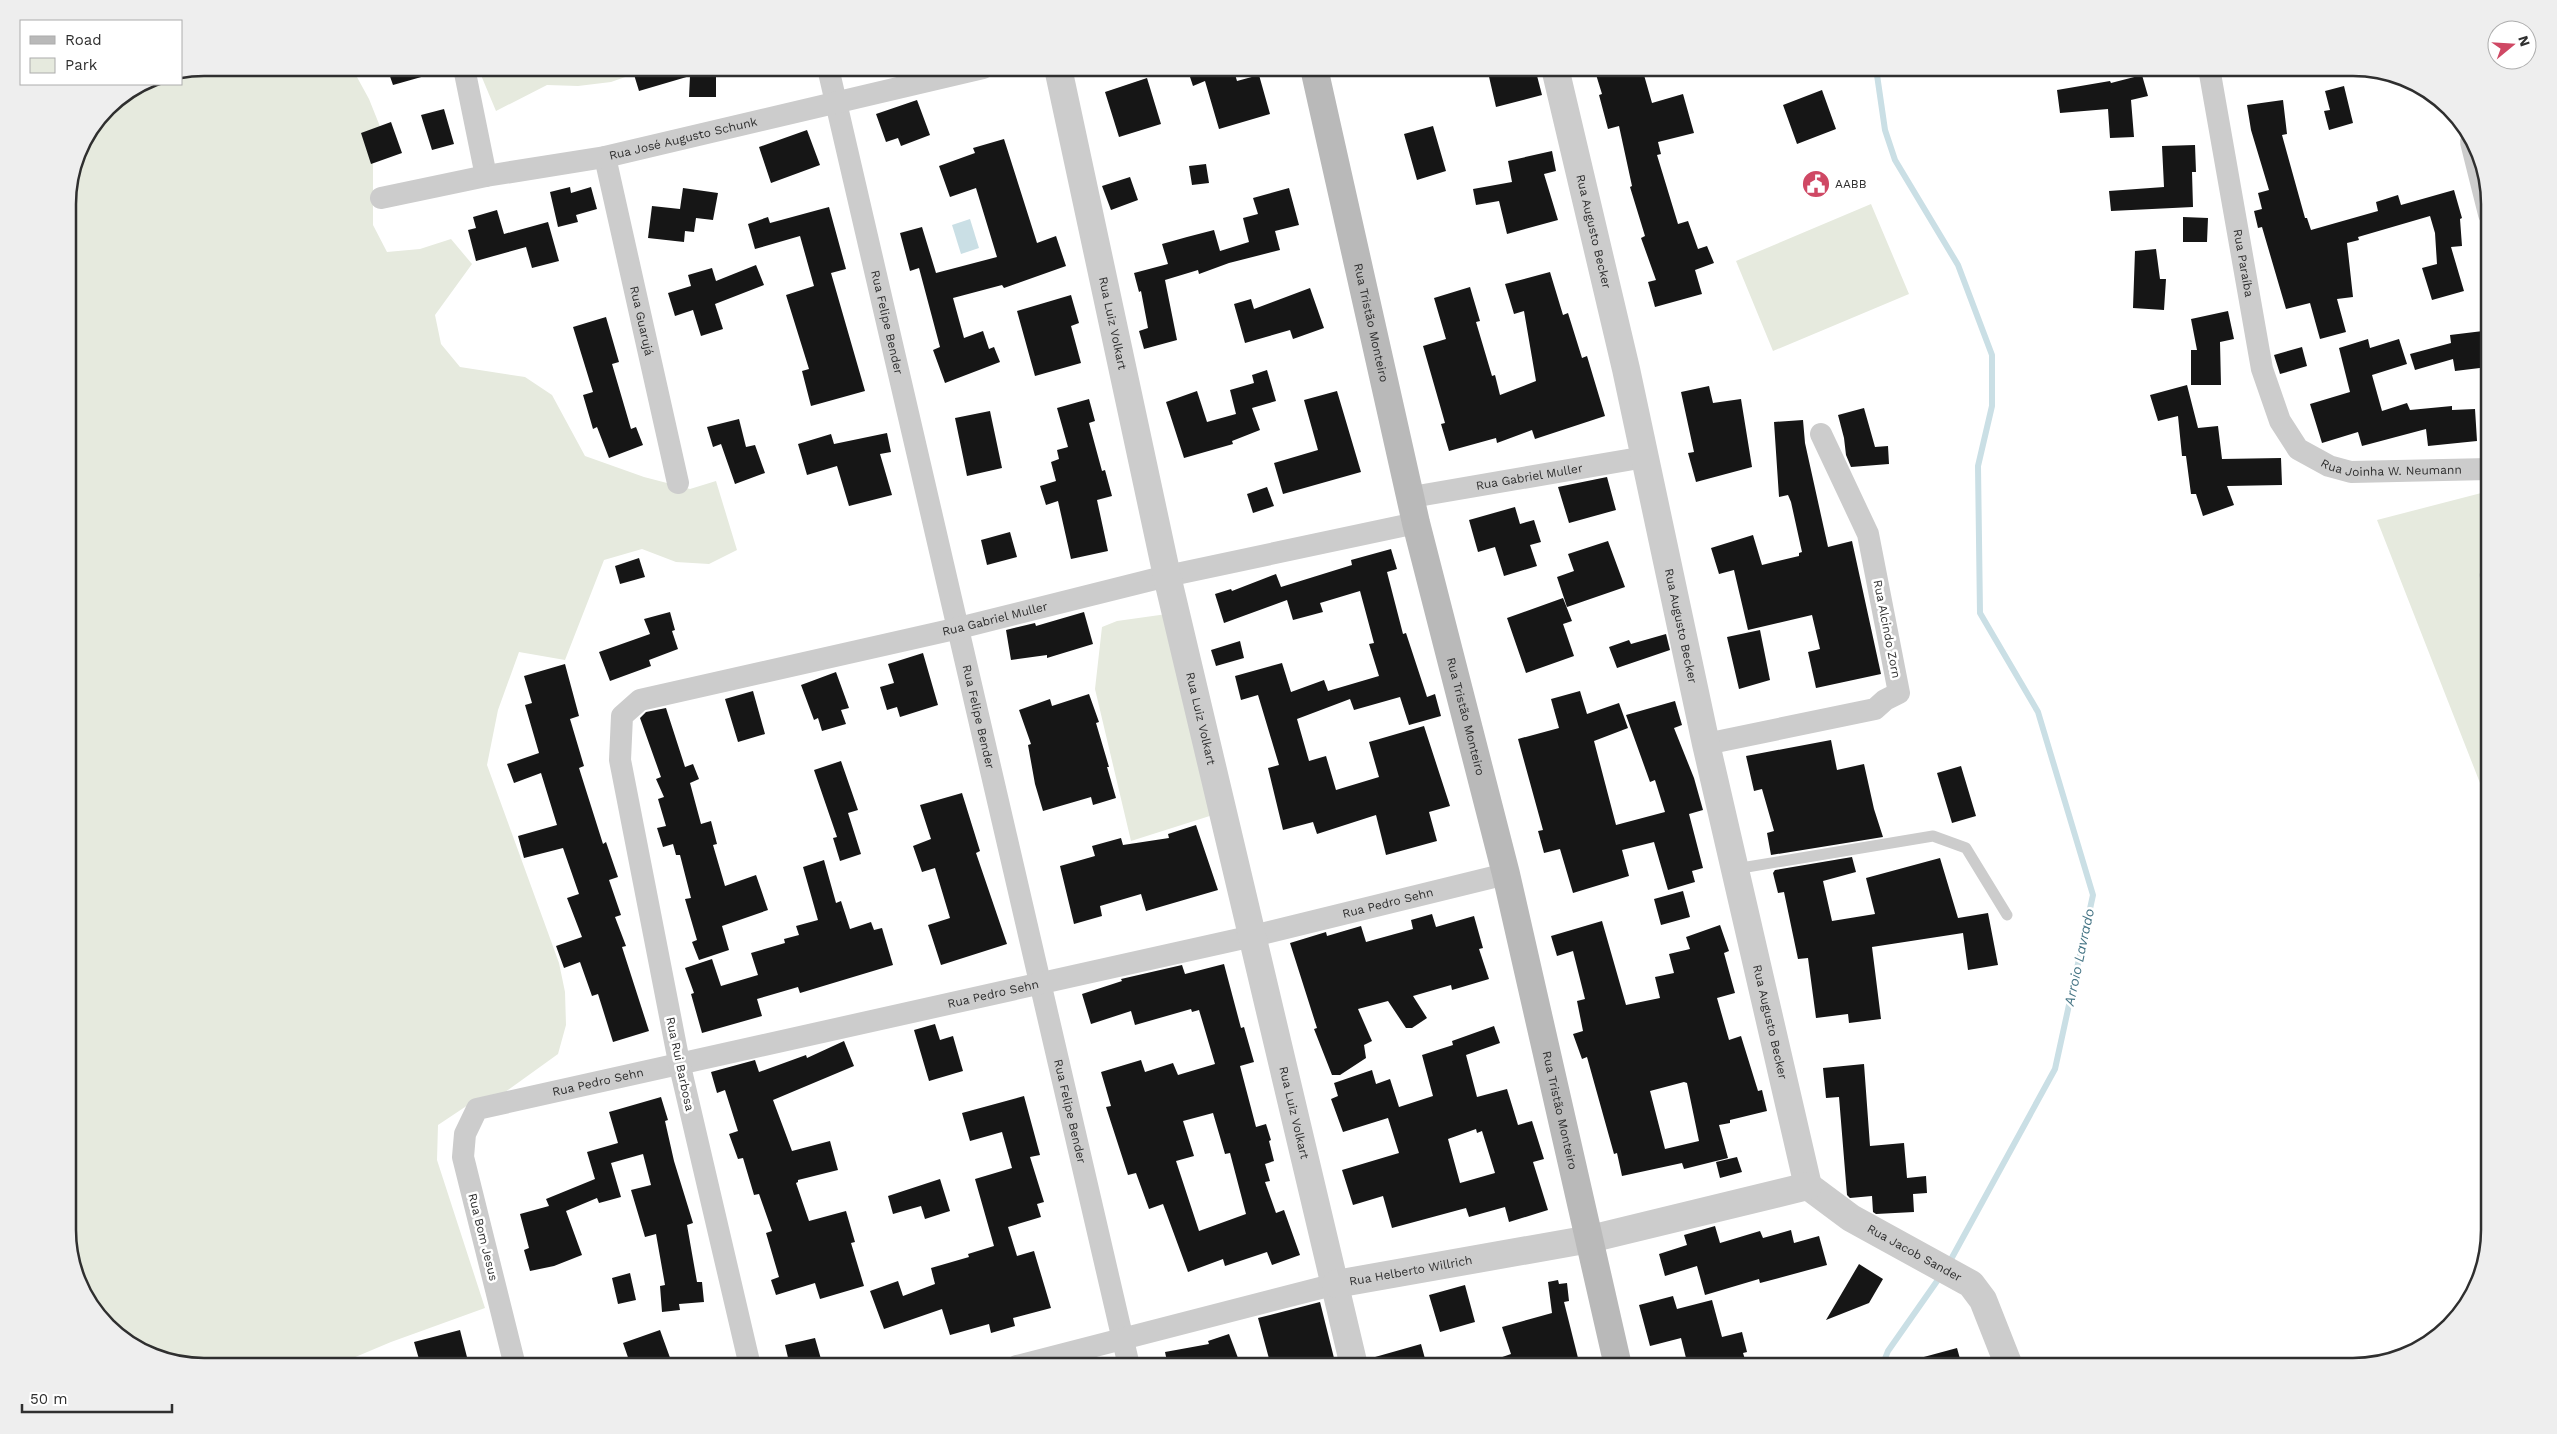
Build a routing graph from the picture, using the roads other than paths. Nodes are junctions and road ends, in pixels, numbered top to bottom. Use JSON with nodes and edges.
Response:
{"nodes":[{"id":1,"x":466,"y":76,"type":"edge"},
{"id":2,"x":830,"y":76,"type":"edge"},
{"id":3,"x":950,"y":76,"type":"edge"},
{"id":4,"x":1060,"y":76,"type":"edge"},
{"id":5,"x":1316,"y":76,"type":"edge"},
{"id":6,"x":1557,"y":76,"type":"edge"},
{"id":7,"x":2210,"y":76,"type":"edge"},
{"id":8,"x":836,"y":104,"type":"junction"},
{"id":9,"x":605,"y":157,"type":"junction"},
{"id":10,"x":486,"y":176,"type":"junction"},
{"id":11,"x":381,"y":198,"type":"dead end"},
{"id":12,"x":1821,"y":434,"type":"dead end"},
{"id":13,"x":2298,"y":450,"type":"joint"},
{"id":14,"x":1645,"y":457,"type":"junction"},
{"id":15,"x":2480,"y":473,"type":"edge"},
{"id":16,"x":678,"y":483,"type":"dead end"},
{"id":17,"x":1414,"y":510,"type":"junction"},
{"id":18,"x":1167,"y":576,"type":"junction"},
{"id":19,"x":959,"y":628,"type":"junction"},
{"id":20,"x":1706,"y":744,"type":"junction"},
{"id":21,"x":620,"y":760,"type":"joint"},
{"id":22,"x":1735,"y":869,"type":"junction"},
{"id":23,"x":1506,"y":874,"type":"junction"},
{"id":24,"x":2007,"y":915,"type":"dead end"},
{"id":25,"x":1253,"y":936,"type":"junction"},
{"id":26,"x":1040,"y":983,"type":"junction"},
{"id":27,"x":679,"y":1062,"type":"junction"},
{"id":28,"x":478,"y":1108,"type":"joint"},
{"id":29,"x":1808,"y":1186,"type":"junction"},
{"id":30,"x":1590,"y":1239,"type":"junction"},
{"id":31,"x":1336,"y":1284,"type":"junction"},
{"id":32,"x":1123,"y":1340,"type":"junction"},
{"id":33,"x":513,"y":1358,"type":"edge"},
{"id":34,"x":748,"y":1358,"type":"edge"},
{"id":35,"x":1050,"y":1358,"type":"edge"},
{"id":36,"x":1127,"y":1358,"type":"edge"},
{"id":37,"x":1352,"y":1358,"type":"edge"},
{"id":38,"x":1616,"y":1358,"type":"edge"},
{"id":39,"x":2006,"y":1358,"type":"edge"}],
"edges":[{"from":1,"to":10,"type":"street"},
{"from":2,"to":8,"type":"street","name":"Rua Felipe Bender"},
{"from":3,"to":8,"type":"street","name":"Rua José Augusto Schunk"},
{"from":4,"to":18,"type":"street","name":"Rua Luiz Volkart"},
{"from":5,"to":17,"type":"main road","name":"Rua Tristão Monteiro"},
{"from":6,"to":14,"type":"street","name":"Rua Augusto Becker"},
{"from":7,"to":13,"type":"street","name":"Rua Paraíba"},
{"from":8,"to":9,"type":"street","name":"Rua José Augusto Schunk"},
{"from":8,"to":19,"type":"street","name":"Rua Felipe Bender"},
{"from":9,"to":10,"type":"street","name":"Rua José Augusto Schunk"},
{"from":9,"to":16,"type":"street","name":"Rua Guarujá"},
{"from":10,"to":11,"type":"street","name":"Rua José Augusto Schunk"},
{"from":12,"to":20,"type":"street","name":"Rua Alcindo Zorn"},
{"from":13,"to":15,"type":"street","name":"Rua Joinha W. Neumann"},
{"from":14,"to":17,"type":"street","name":"Rua Gabriel Muller"},
{"from":14,"to":20,"type":"street","name":"Rua Augusto Becker"},
{"from":17,"to":18,"type":"street","name":"Rua Gabriel Muller"},
{"from":17,"to":23,"type":"main road","name":"Rua Tristão Monteiro"},
{"from":18,"to":19,"type":"street","name":"Rua Gabriel Muller"},
{"from":18,"to":25,"type":"street","name":"Rua Luiz Volkart"},
{"from":19,"to":21,"type":"street","name":"Rua Gabriel Muller"},
{"from":19,"to":26,"type":"street","name":"Rua Felipe Bender"},
{"from":20,"to":22,"type":"street","name":"Rua Augusto Becker"},
{"from":21,"to":27,"type":"street","name":"Rua Rui Barbosa"},
{"from":22,"to":24,"type":"lane"},
{"from":22,"to":29,"type":"street","name":"Rua Augusto Becker"},
{"from":23,"to":25,"type":"street","name":"Rua Pedro Sehn"},
{"from":23,"to":30,"type":"main road","name":"Rua Tristão Monteiro"},
{"from":25,"to":26,"type":"street","name":"Rua Pedro Sehn"},
{"from":25,"to":31,"type":"street","name":"Rua Luiz Volkart"},
{"from":26,"to":27,"type":"street","name":"Rua Pedro Sehn"},
{"from":26,"to":32,"type":"street","name":"Rua Felipe Bender"},
{"from":27,"to":28,"type":"street","name":"Rua Pedro Sehn"},
{"from":27,"to":34,"type":"street","name":"Rua Rui Barbosa"},
{"from":28,"to":33,"type":"street","name":"Rua Bom Jesus"},
{"from":29,"to":30,"type":"street","name":"Rua Helberto Willrich"},
{"from":29,"to":39,"type":"street","name":"Rua Jacob Sander"},
{"from":30,"to":31,"type":"street","name":"Rua Helberto Willrich"},
{"from":30,"to":38,"type":"main road","name":"Rua Tristão Monteiro"},
{"from":31,"to":32,"type":"street","name":"Rua Helberto Willrich"},
{"from":31,"to":37,"type":"street","name":"Rua Luiz Volkart"},
{"from":32,"to":35,"type":"street","name":"Rua Helberto Willrich"},
{"from":32,"to":36,"type":"street","name":"Rua Felipe Bender"}]}
